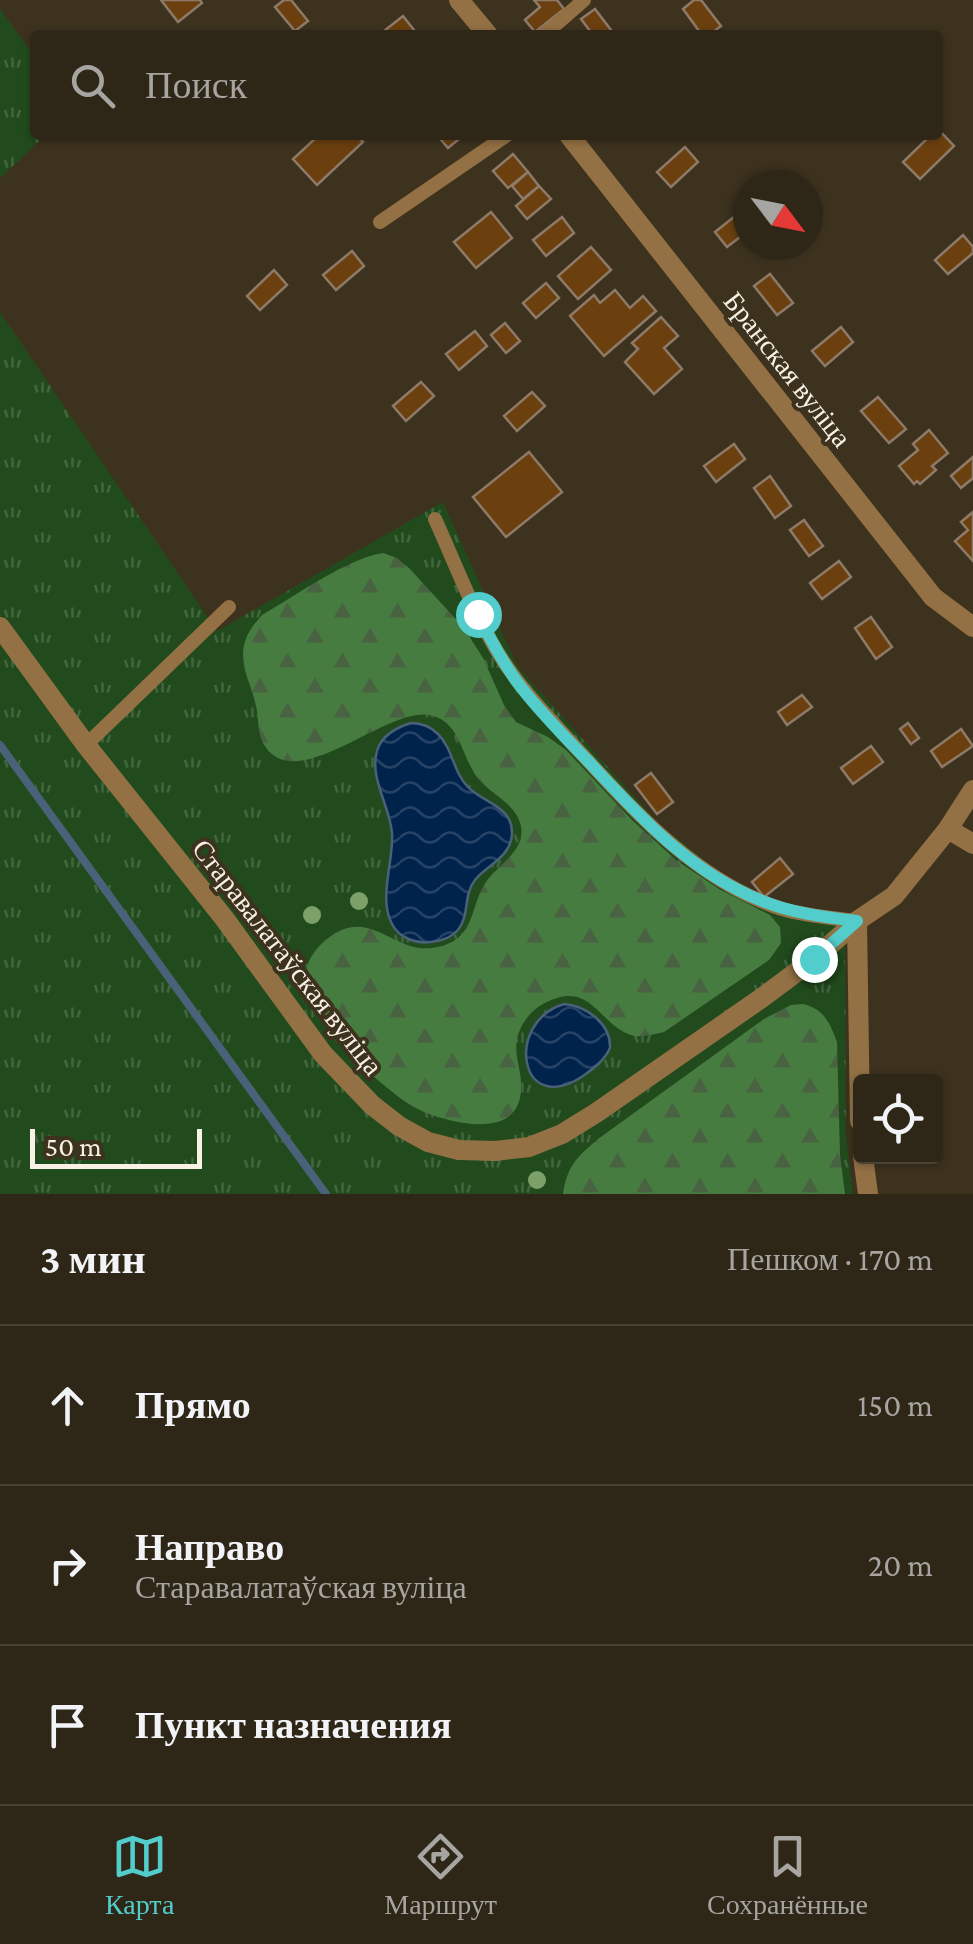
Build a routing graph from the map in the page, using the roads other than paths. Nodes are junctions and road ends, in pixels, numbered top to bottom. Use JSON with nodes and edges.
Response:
{"nodes":[{"id":1,"x":459,"y":0,"type":"edge"},
{"id":2,"x":584,"y":0,"type":"edge"},
{"id":3,"x":484,"y":30,"type":"edge"},
{"id":4,"x":550,"y":30,"type":"edge"},
{"id":5,"x":500,"y":140,"type":"edge"},
{"id":6,"x":573,"y":140,"type":"edge"},
{"id":7,"x":380,"y":222,"type":"dead end"},
{"id":8,"x":435,"y":519,"type":"dead end"},
{"id":9,"x":229,"y":607,"type":"dead end"},
{"id":10,"x":0,"y":627,"type":"edge"},
{"id":11,"x":973,"y":627,"type":"edge"},
{"id":12,"x":86,"y":745,"type":"junction"},
{"id":13,"x":973,"y":790,"type":"edge"},
{"id":14,"x":948,"y":830,"type":"junction"},
{"id":15,"x":973,"y":844,"type":"edge"},
{"id":16,"x":857,"y":921,"type":"junction"},
{"id":17,"x":859,"y":1074,"type":"edge"},
{"id":18,"x":864,"y":1164,"type":"edge"},
{"id":19,"x":868,"y":1194,"type":"edge"}],
"edges":[{"from":1,"to":3,"type":"street"},
{"from":2,"to":4,"type":"lane"},
{"from":5,"to":7,"type":"lane"},
{"from":6,"to":11,"type":"street","name":"Бранская вуліца"},
{"from":8,"to":16,"type":"lane"},
{"from":9,"to":12,"type":"lane"},
{"from":10,"to":12,"type":"street","name":"Старавалатаўская вуліца"},
{"from":12,"to":16,"type":"street","name":"Старавалатаўская вуліца"},
{"from":13,"to":14,"type":"street"},
{"from":14,"to":15,"type":"street"},
{"from":14,"to":16,"type":"street"},
{"from":16,"to":17,"type":"street"},
{"from":18,"to":19,"type":"street"}]}
